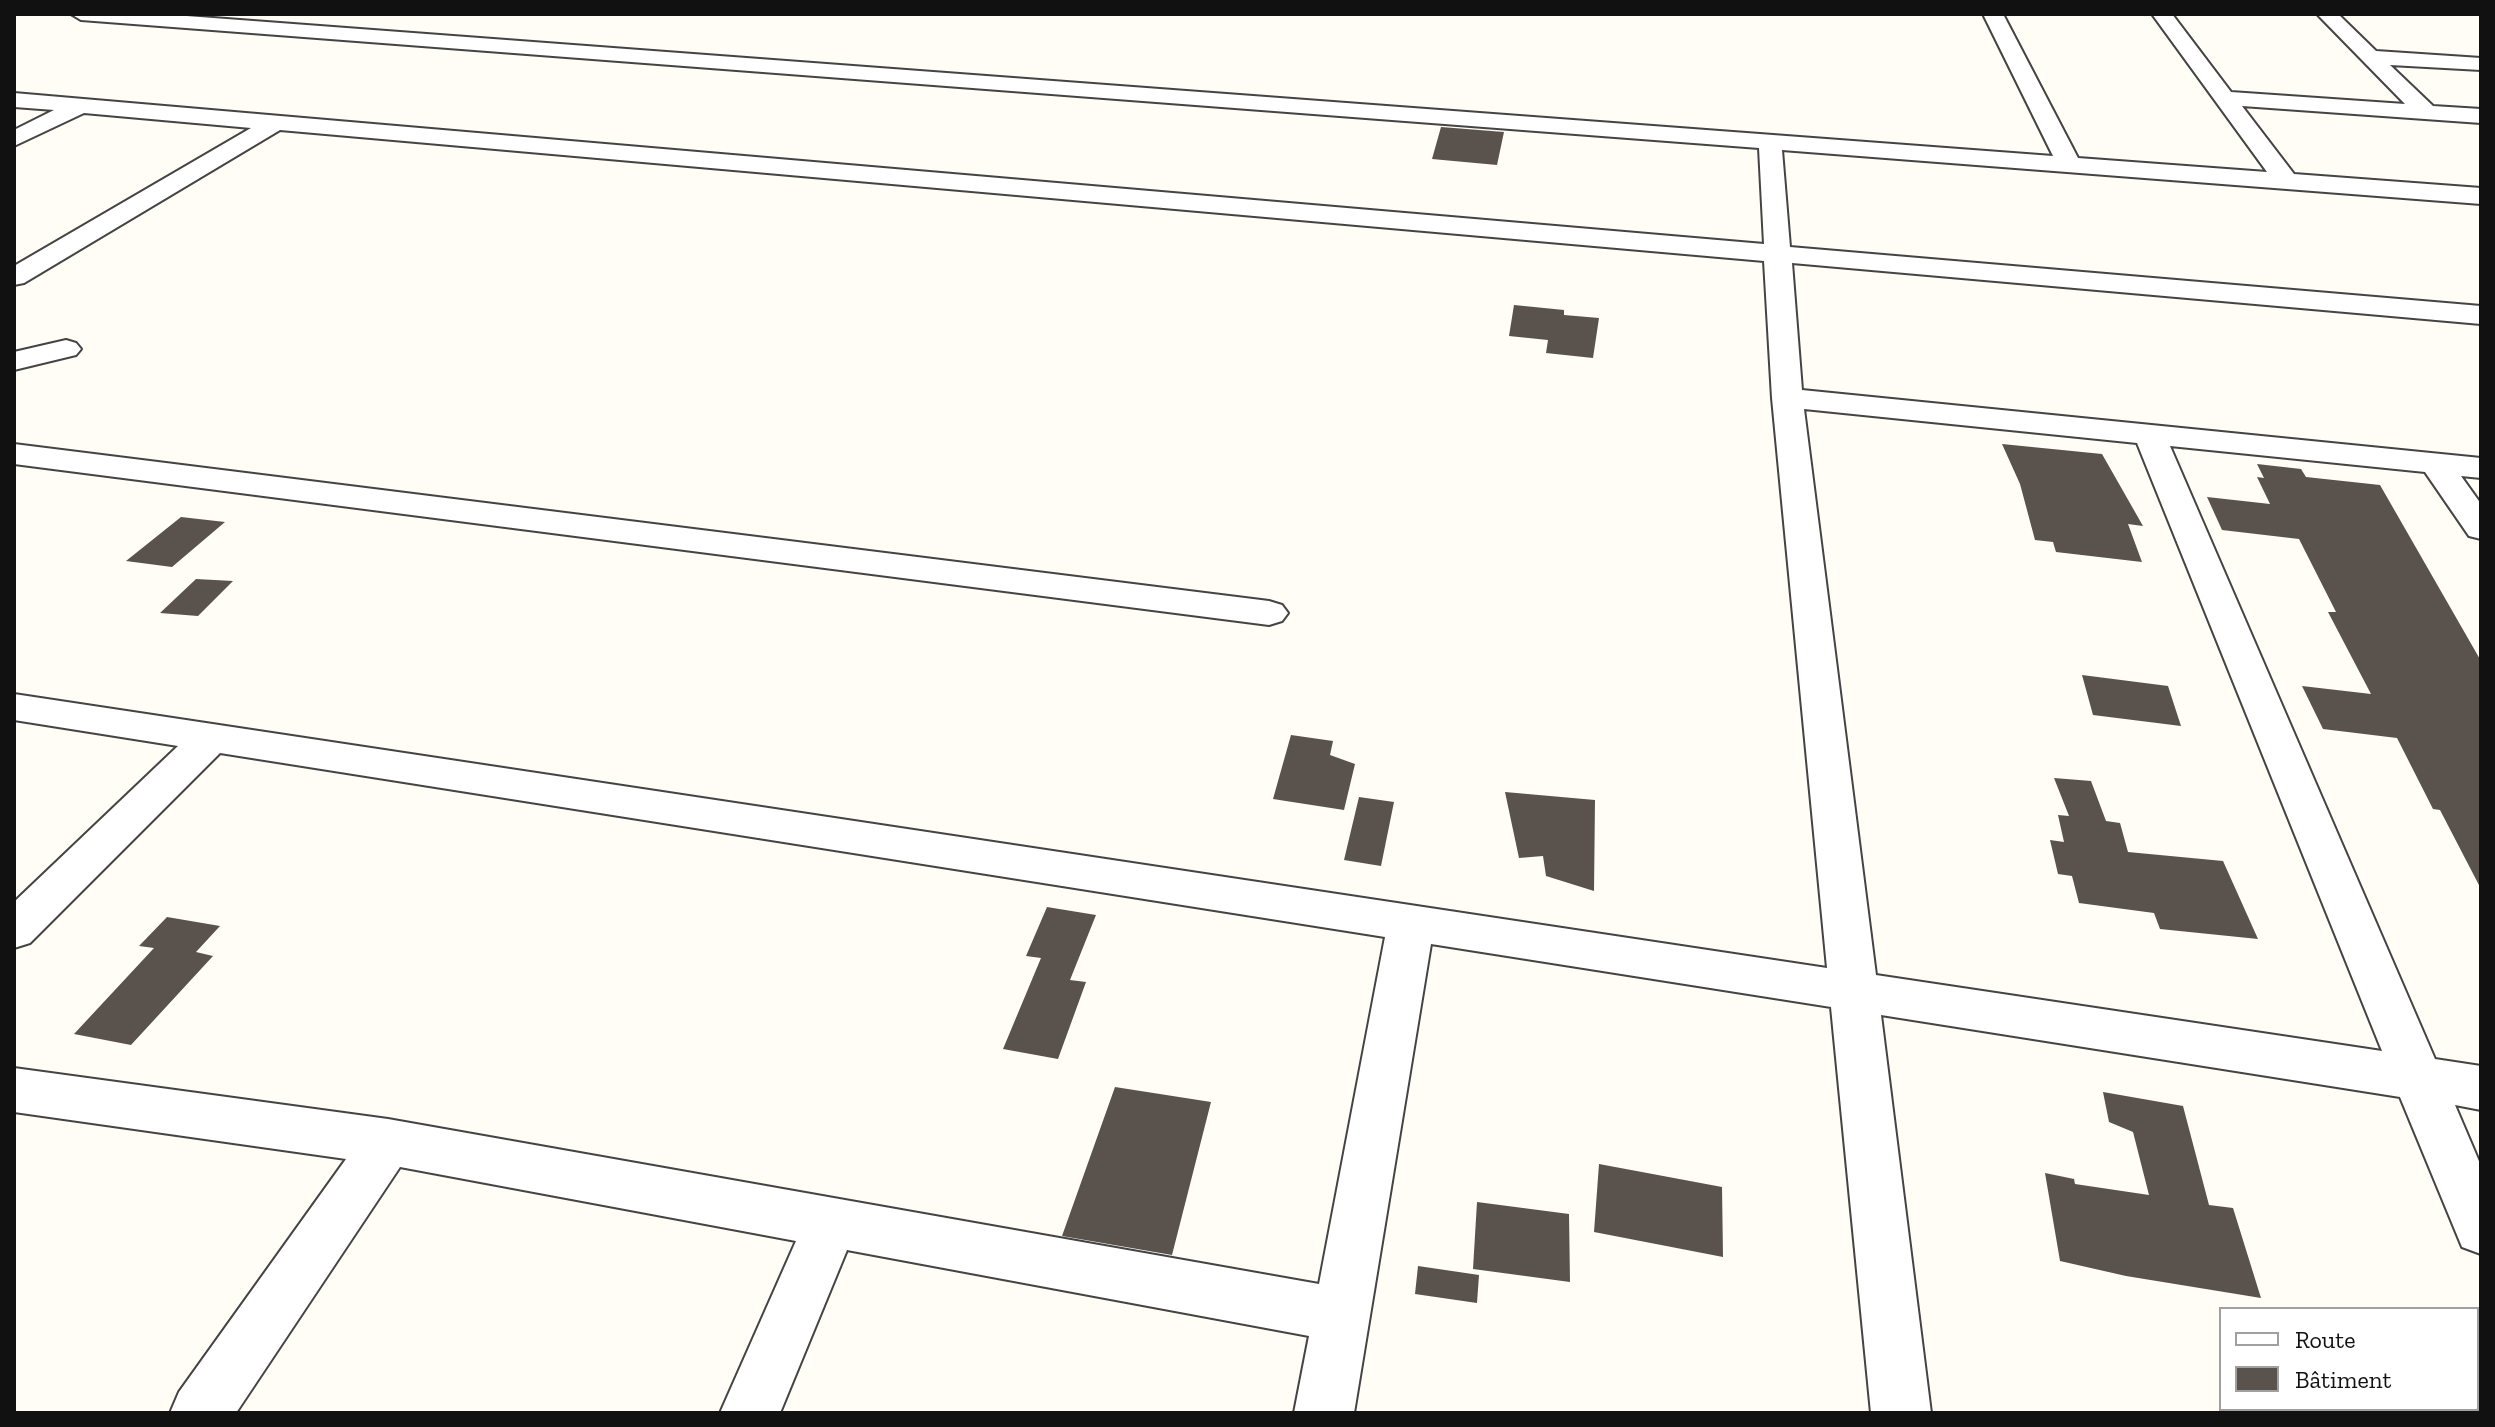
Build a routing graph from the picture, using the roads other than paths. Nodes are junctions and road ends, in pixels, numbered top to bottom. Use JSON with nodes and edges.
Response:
{"nodes":[{"id":1,"x":81,"y":14,"type":"edge"},
{"id":2,"x":1993,"y":14,"type":"edge"},
{"id":3,"x":2162,"y":14,"type":"edge"},
{"id":4,"x":2327,"y":14,"type":"edge"},
{"id":5,"x":2371,"y":57,"type":"junction"},
{"id":6,"x":2481,"y":64,"type":"edge"},
{"id":7,"x":2225,"y":98,"type":"junction"},
{"id":8,"x":14,"y":100,"type":"edge"},
{"id":9,"x":80,"y":106,"type":"junction"},
{"id":10,"x":2426,"y":112,"type":"junction"},
{"id":11,"x":2481,"y":116,"type":"edge"},
{"id":12,"x":275,"y":123,"type":"junction"},
{"id":13,"x":14,"y":139,"type":"edge"},
{"id":14,"x":1770,"y":142,"type":"junction"},
{"id":15,"x":2069,"y":165,"type":"junction"},
{"id":16,"x":2287,"y":182,"type":"junction"},
{"id":17,"x":2481,"y":196,"type":"edge"},
{"id":18,"x":1777,"y":254,"type":"junction"},
{"id":19,"x":14,"y":277,"type":"edge"},
{"id":20,"x":2481,"y":315,"type":"edge"},
{"id":21,"x":66,"y":349,"type":"dead end"},
{"id":22,"x":14,"y":361,"type":"edge"},
{"id":23,"x":1787,"y":398,"type":"junction"},
{"id":24,"x":2149,"y":434,"type":"junction"},
{"id":25,"x":14,"y":454,"type":"edge"},
{"id":26,"x":2435,"y":463,"type":"junction"},
{"id":27,"x":2481,"y":468,"type":"edge"},
{"id":28,"x":2481,"y":529,"type":"edge"},
{"id":29,"x":1269,"y":613,"type":"dead end"},
{"id":30,"x":14,"y":707,"type":"edge"},
{"id":31,"x":212,"y":737,"type":"junction"},
{"id":32,"x":1411,"y":923,"type":"junction"},
{"id":33,"x":14,"y":930,"type":"edge"},
{"id":34,"x":1853,"y":990,"type":"junction"},
{"id":35,"x":2415,"y":1078,"type":"junction"},
{"id":36,"x":2481,"y":1088,"type":"edge"},
{"id":37,"x":14,"y":1090,"type":"edge"},
{"id":38,"x":388,"y":1142,"type":"junction"},
{"id":39,"x":831,"y":1223,"type":"junction"},
{"id":40,"x":2481,"y":1229,"type":"edge"},
{"id":41,"x":1341,"y":1315,"type":"junction"},
{"id":42,"x":200,"y":1413,"type":"edge"},
{"id":43,"x":750,"y":1413,"type":"edge"},
{"id":44,"x":1324,"y":1413,"type":"edge"},
{"id":45,"x":1901,"y":1413,"type":"edge"}],
"edges":[{"from":1,"to":14,"type":"street"},
{"from":2,"to":15,"type":"street"},
{"from":3,"to":7,"type":"street"},
{"from":4,"to":5,"type":"street"},
{"from":5,"to":6,"type":"street"},
{"from":5,"to":10,"type":"street"},
{"from":7,"to":10,"type":"street"},
{"from":7,"to":16,"type":"street"},
{"from":8,"to":9,"type":"street"},
{"from":9,"to":12,"type":"street"},
{"from":9,"to":13,"type":"street"},
{"from":10,"to":11,"type":"street"},
{"from":12,"to":18,"type":"street"},
{"from":12,"to":19,"type":"street"},
{"from":14,"to":15,"type":"street"},
{"from":14,"to":18,"type":"street"},
{"from":15,"to":16,"type":"street"},
{"from":16,"to":17,"type":"street"},
{"from":18,"to":20,"type":"street"},
{"from":18,"to":23,"type":"street"},
{"from":21,"to":22,"type":"street"},
{"from":23,"to":24,"type":"street"},
{"from":23,"to":34,"type":"street"},
{"from":24,"to":26,"type":"street"},
{"from":24,"to":35,"type":"street"},
{"from":25,"to":29,"type":"street"},
{"from":26,"to":27,"type":"street"},
{"from":26,"to":28,"type":"street"},
{"from":30,"to":31,"type":"street"},
{"from":31,"to":32,"type":"street"},
{"from":31,"to":33,"type":"street"},
{"from":32,"to":34,"type":"street"},
{"from":32,"to":41,"type":"street"},
{"from":34,"to":35,"type":"street"},
{"from":34,"to":45,"type":"street"},
{"from":35,"to":36,"type":"street"},
{"from":35,"to":40,"type":"street"},
{"from":37,"to":38,"type":"street"},
{"from":38,"to":39,"type":"street"},
{"from":38,"to":42,"type":"street"},
{"from":39,"to":41,"type":"street"},
{"from":39,"to":43,"type":"street"},
{"from":41,"to":44,"type":"street"}]}
